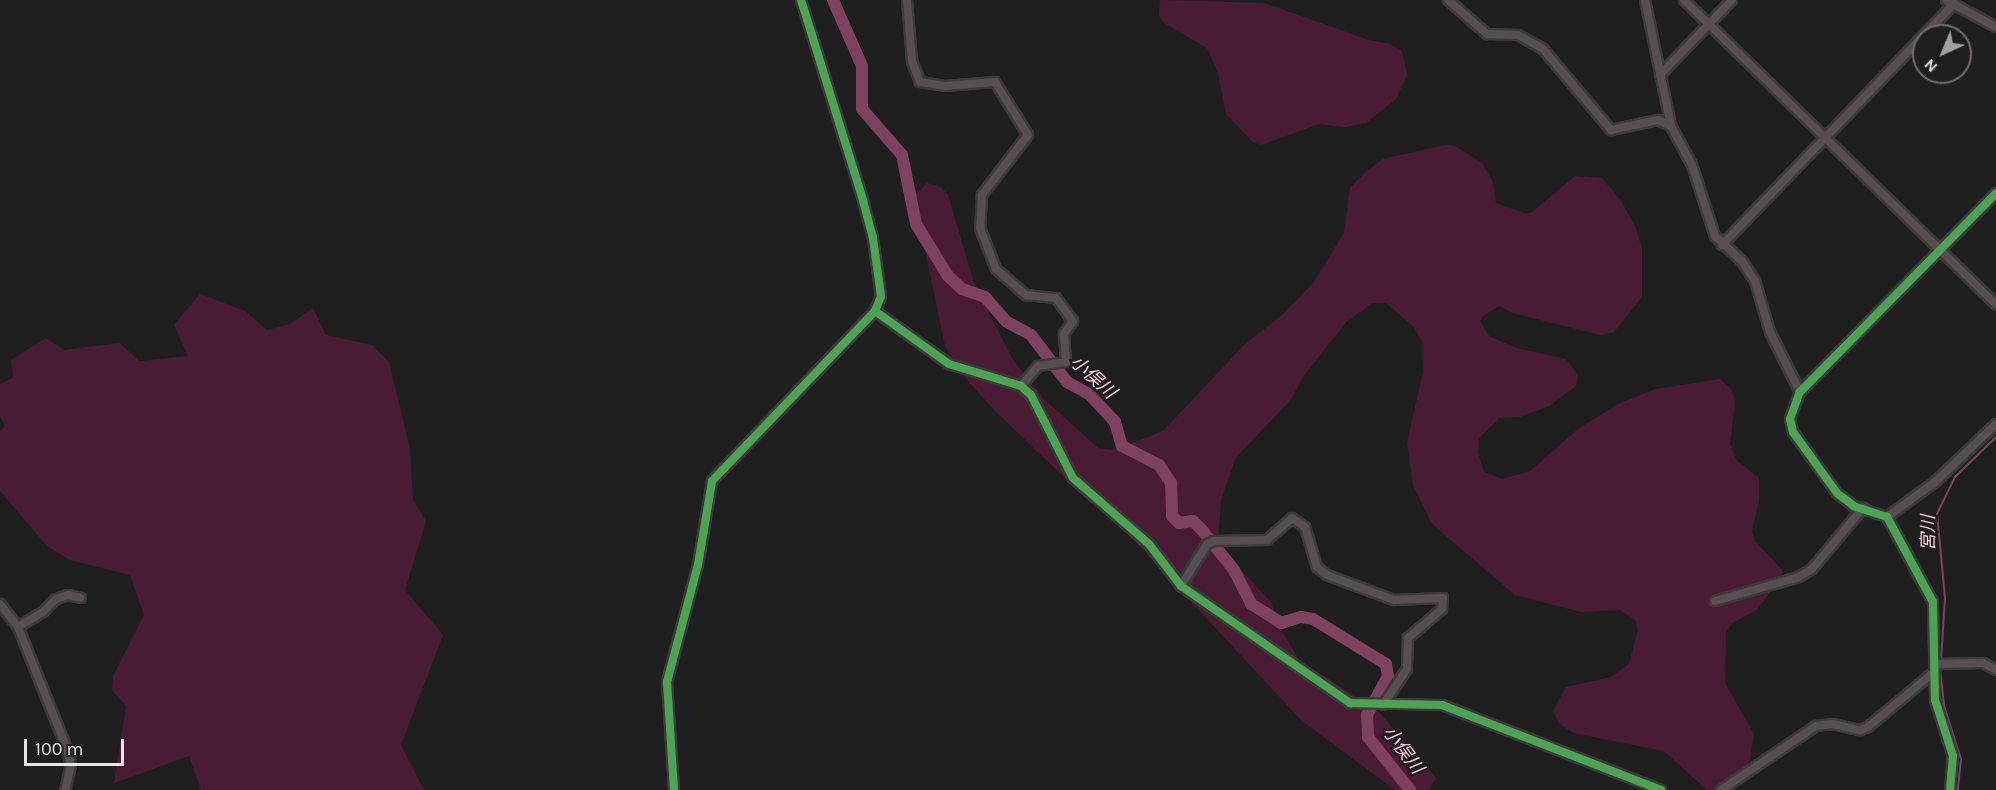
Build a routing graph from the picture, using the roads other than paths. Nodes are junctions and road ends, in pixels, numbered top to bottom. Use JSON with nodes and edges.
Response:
{"nodes":[{"id":1,"x":801,"y":0,"type":"edge"},
{"id":2,"x":907,"y":0,"type":"edge"},
{"id":3,"x":1448,"y":0,"type":"edge"},
{"id":4,"x":1645,"y":0,"type":"edge"},
{"id":5,"x":1684,"y":0,"type":"edge"},
{"id":6,"x":1732,"y":0,"type":"edge"},
{"id":7,"x":1950,"y":2,"type":"edge"},
{"id":8,"x":1708,"y":24,"type":"junction"},
{"id":9,"x":1996,"y":27,"type":"edge"},
{"id":10,"x":1660,"y":75,"type":"junction"},
{"id":11,"x":1671,"y":126,"type":"junction"},
{"id":12,"x":1824,"y":137,"type":"junction"},
{"id":13,"x":1996,"y":193,"type":"edge"},
{"id":14,"x":1722,"y":244,"type":"junction"},
{"id":15,"x":1940,"y":250,"type":"junction"},
{"id":16,"x":1996,"y":305,"type":"edge"},
{"id":17,"x":875,"y":311,"type":"junction"},
{"id":18,"x":1021,"y":386,"type":"junction"},
{"id":19,"x":1800,"y":392,"type":"junction"},
{"id":20,"x":1996,"y":424,"type":"edge"},
{"id":21,"x":1863,"y":508,"type":"junction"},
{"id":22,"x":1887,"y":517,"type":"junction"},
{"id":23,"x":1181,"y":586,"type":"junction"},
{"id":24,"x":81,"y":598,"type":"dead end"},
{"id":25,"x":1715,"y":601,"type":"dead end"},
{"id":26,"x":0,"y":604,"type":"edge"},
{"id":27,"x":18,"y":627,"type":"junction"},
{"id":28,"x":1934,"y":668,"type":"junction"},
{"id":29,"x":1996,"y":670,"type":"edge"},
{"id":30,"x":1383,"y":705,"type":"junction"},
{"id":31,"x":65,"y":790,"type":"edge"},
{"id":32,"x":674,"y":790,"type":"edge"},
{"id":33,"x":1661,"y":790,"type":"edge"},
{"id":34,"x":1721,"y":790,"type":"edge"},
{"id":35,"x":1950,"y":790,"type":"edge"}],
"edges":[{"from":1,"to":17,"type":"street"},
{"from":2,"to":18,"type":"street"},
{"from":3,"to":11,"type":"street"},
{"from":4,"to":10,"type":"street"},
{"from":5,"to":8,"type":"street"},
{"from":6,"to":8,"type":"street"},
{"from":7,"to":9,"type":"street"},
{"from":7,"to":12,"type":"street"},
{"from":8,"to":10,"type":"street"},
{"from":8,"to":12,"type":"street"},
{"from":10,"to":11,"type":"street"},
{"from":11,"to":14,"type":"street"},
{"from":12,"to":14,"type":"street"},
{"from":12,"to":15,"type":"street"},
{"from":13,"to":15,"type":"street"},
{"from":14,"to":19,"type":"street"},
{"from":15,"to":16,"type":"street"},
{"from":15,"to":19,"type":"street"},
{"from":17,"to":18,"type":"street"},
{"from":17,"to":32,"type":"street"},
{"from":18,"to":23,"type":"street"},
{"from":19,"to":21,"type":"street"},
{"from":20,"to":22,"type":"street"},
{"from":21,"to":22,"type":"street"},
{"from":21,"to":25,"type":"street"},
{"from":22,"to":28,"type":"street"},
{"from":23,"to":30,"type":"street"},
{"from":23,"to":30,"type":"street"},
{"from":24,"to":27,"type":"street"},
{"from":26,"to":27,"type":"street"},
{"from":27,"to":31,"type":"street"},
{"from":28,"to":29,"type":"street"},
{"from":28,"to":34,"type":"street"},
{"from":28,"to":35,"type":"street"},
{"from":30,"to":33,"type":"street"}]}
